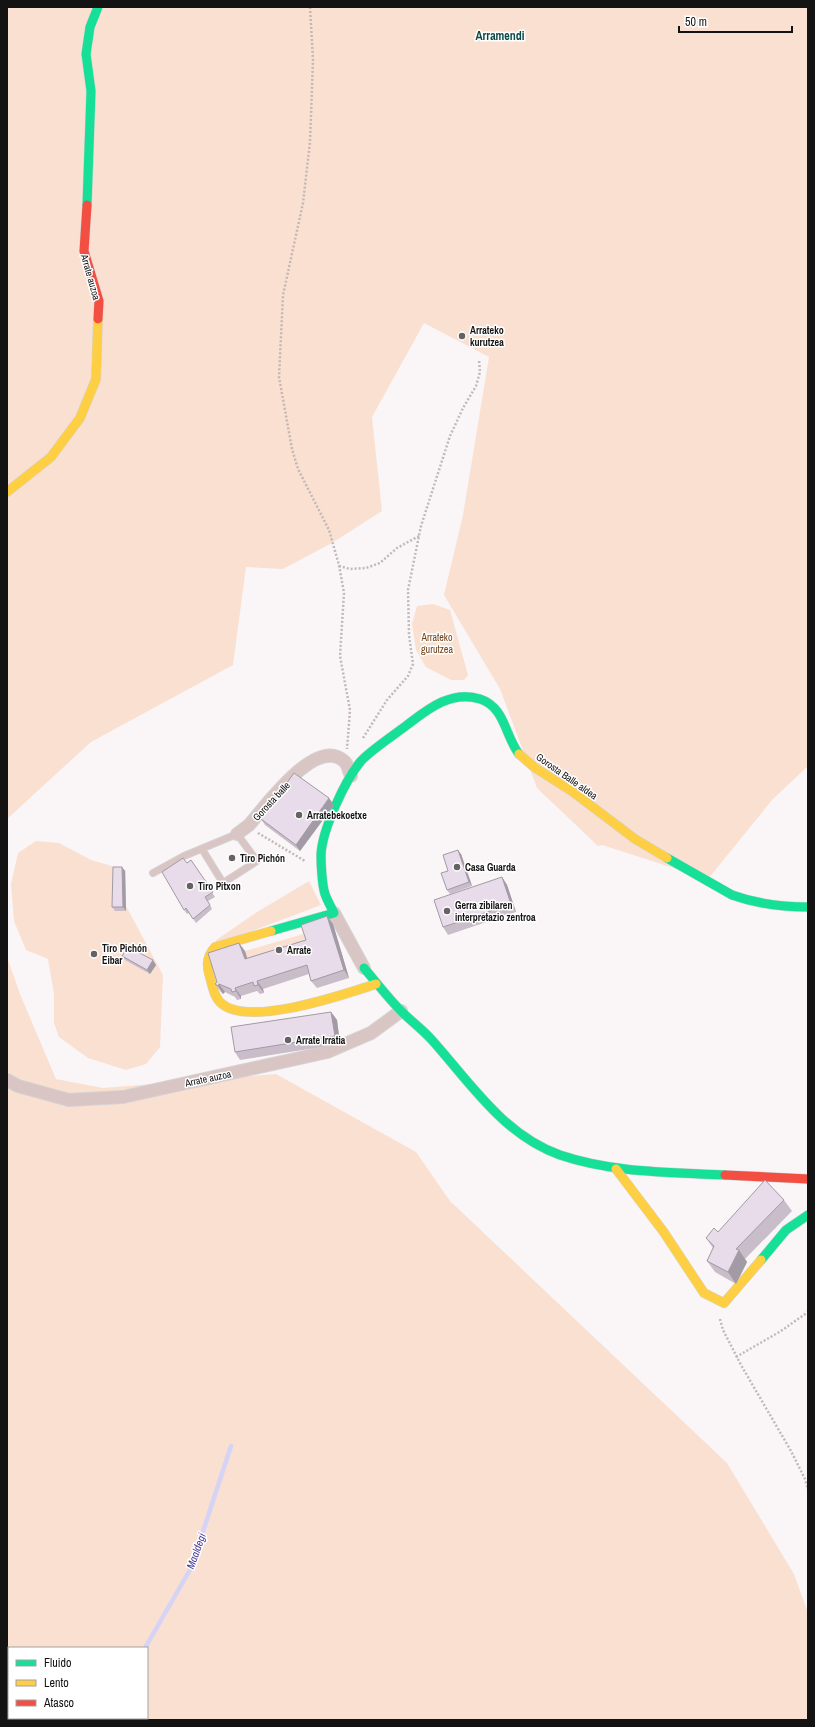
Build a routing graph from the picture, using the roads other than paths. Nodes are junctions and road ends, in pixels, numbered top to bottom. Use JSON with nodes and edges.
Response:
{"nodes":[{"id":1,"x":98,"y":7,"type":"edge"},
{"id":2,"x":7,"y":492,"type":"edge"},
{"id":3,"x":350,"y":776,"type":"junction"},
{"id":4,"x":237,"y":834,"type":"junction"},
{"id":5,"x":202,"y":848,"type":"junction"},
{"id":6,"x":152,"y":873,"type":"dead end"},
{"id":7,"x":808,"y":906,"type":"edge"},
{"id":8,"x":334,"y":913,"type":"junction"},
{"id":9,"x":364,"y":968,"type":"joint"},
{"id":10,"x":376,"y":984,"type":"junction"},
{"id":11,"x":402,"y":1011,"type":"junction"},
{"id":12,"x":7,"y":1080,"type":"edge"},
{"id":13,"x":616,"y":1169,"type":"junction"},
{"id":14,"x":808,"y":1179,"type":"edge"},
{"id":15,"x":808,"y":1215,"type":"edge"}],
"edges":[{"from":1,"to":2,"type":"street","name":"Arrate auzoa"},
{"from":3,"to":4,"type":"street","name":"Gorosta balle"},
{"from":3,"to":7,"type":"street","name":"Gorosta Balle aldea"},
{"from":3,"to":8,"type":"street","name":"Gorosta Balle aldea"},
{"from":4,"to":5,"type":"lane"},
{"from":4,"to":5,"type":"lane"},
{"from":5,"to":6,"type":"lane"},
{"from":8,"to":9,"type":"street"},
{"from":8,"to":10,"type":"street"},
{"from":9,"to":10,"type":"street"},
{"from":10,"to":11,"type":"street"},
{"from":11,"to":12,"type":"street","name":"Arrate auzoa"},
{"from":11,"to":13,"type":"street"},
{"from":13,"to":14,"type":"street"},
{"from":13,"to":15,"type":"street"}]}
